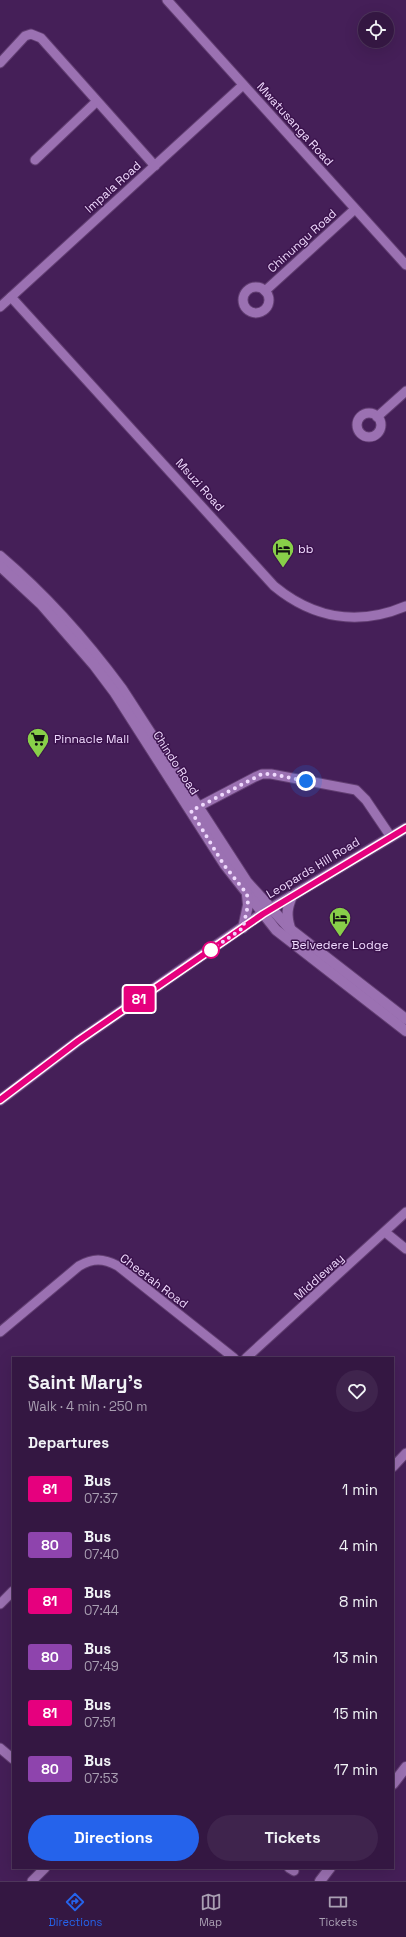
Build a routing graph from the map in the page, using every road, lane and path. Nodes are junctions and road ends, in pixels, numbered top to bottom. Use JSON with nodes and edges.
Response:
{"nodes":[{"id":1,"x":167,"y":0,"type":"edge"},
{"id":2,"x":0,"y":63,"type":"edge"},
{"id":3,"x":243,"y":85,"type":"junction"},
{"id":4,"x":96,"y":102,"type":"junction"},
{"id":5,"x":35,"y":160,"type":"dead end"},
{"id":6,"x":155,"y":166,"type":"junction"},
{"id":7,"x":355,"y":209,"type":"junction"},
{"id":8,"x":406,"y":265,"type":"edge"},
{"id":9,"x":265,"y":291,"type":"dead end"},
{"id":10,"x":11,"y":297,"type":"junction"},
{"id":11,"x":0,"y":307,"type":"edge"},
{"id":12,"x":406,"y":391,"type":"edge"},
{"id":13,"x":378,"y":417,"type":"dead end"},
{"id":14,"x":0,"y":556,"type":"edge"},
{"id":15,"x":0,"y":566,"type":"edge"},
{"id":16,"x":406,"y":606,"type":"edge"},
{"id":17,"x":194,"y":809,"type":"junction"},
{"id":18,"x":406,"y":828,"type":"edge"},
{"id":19,"x":391,"y":837,"type":"junction"},
{"id":20,"x":251,"y":893,"type":"junction"},
{"id":21,"x":292,"y":896,"type":"junction"},
{"id":22,"x":267,"y":911,"type":"junction"},
{"id":23,"x":243,"y":928,"type":"junction"},
{"id":24,"x":290,"y":929,"type":"junction"},
{"id":25,"x":276,"y":930,"type":"junction"},
{"id":26,"x":406,"y":1019,"type":"edge"},
{"id":27,"x":406,"y":1031,"type":"edge"},
{"id":28,"x":0,"y":1100,"type":"edge"},
{"id":29,"x":406,"y":1212,"type":"edge"},
{"id":30,"x":385,"y":1232,"type":"junction"},
{"id":31,"x":406,"y":1249,"type":"edge"},
{"id":32,"x":0,"y":1332,"type":"edge"},
{"id":33,"x":233,"y":1357,"type":"edge"},
{"id":34,"x":247,"y":1357,"type":"edge"},
{"id":35,"x":406,"y":1453,"type":"edge"},
{"id":36,"x":394,"y":1466,"type":"edge"},
{"id":37,"x":12,"y":1592,"type":"edge"},
{"id":38,"x":0,"y":1604,"type":"edge"},
{"id":39,"x":0,"y":1748,"type":"edge"},
{"id":40,"x":12,"y":1758,"type":"edge"},
{"id":41,"x":406,"y":1767,"type":"edge"},
{"id":42,"x":394,"y":1783,"type":"edge"},
{"id":43,"x":44,"y":1869,"type":"edge"},
{"id":44,"x":329,"y":1869,"type":"edge"},
{"id":45,"x":32,"y":1881,"type":"edge"},
{"id":46,"x":320,"y":1881,"type":"edge"}],
"edges":[{"from":1,"to":3,"type":"street","name":"Mwatusanga Road"},
{"from":2,"to":4,"type":"street"},
{"from":3,"to":6,"type":"street","name":"Impala Road"},
{"from":3,"to":7,"type":"street","name":"Mwatusanga Road"},
{"from":4,"to":5,"type":"street"},
{"from":4,"to":6,"type":"street"},
{"from":6,"to":10,"type":"street","name":"Impala Road"},
{"from":7,"to":8,"type":"street","name":"Mwatusanga Road"},
{"from":7,"to":9,"type":"street","name":"Chinungu Road"},
{"from":10,"to":11,"type":"street","name":"Impala Road"},
{"from":10,"to":16,"type":"street","name":"Msuzi Road"},
{"from":12,"to":13,"type":"street"},
{"from":14,"to":17,"type":"main road","name":"Chindo Road"},
{"from":15,"to":17,"type":"main road","name":"Chindo Road"},
{"from":17,"to":19,"type":"street"},
{"from":17,"to":20,"type":"main road","name":"Chindo Road"},
{"from":18,"to":19,"type":"main road","name":"Leopards Hill Road"},
{"from":19,"to":21,"type":"main road","name":"Leopards Hill Road"},
{"from":20,"to":21,"type":"main road"},
{"from":20,"to":22,"type":"main road","name":"Chindo Road"},
{"from":20,"to":23,"type":"main road"},
{"from":21,"to":22,"type":"main road","name":"Leopards Hill Road"},
{"from":21,"to":24,"type":"main road"},
{"from":22,"to":23,"type":"main road","name":"Leopards Hill Road"},
{"from":22,"to":24,"type":"main road","name":"Chindo Road"},
{"from":22,"to":25,"type":"main road","name":"Chindo Road"},
{"from":23,"to":25,"type":"main road"},
{"from":23,"to":28,"type":"main road","name":"Leopards Hill Road"},
{"from":24,"to":26,"type":"main road","name":"Chindo Road"},
{"from":25,"to":27,"type":"main road","name":"Chindo Road"},
{"from":29,"to":30,"type":"street","name":"Middleway"},
{"from":30,"to":31,"type":"street"},
{"from":30,"to":34,"type":"street","name":"Middleway"},
{"from":32,"to":33,"type":"street","name":"Cheetah Road"},
{"from":35,"to":36,"type":"street"},
{"from":37,"to":38,"type":"street"},
{"from":39,"to":40,"type":"street"},
{"from":41,"to":42,"type":"main road"},
{"from":43,"to":45,"type":"street"},
{"from":44,"to":46,"type":"main road"}]}
